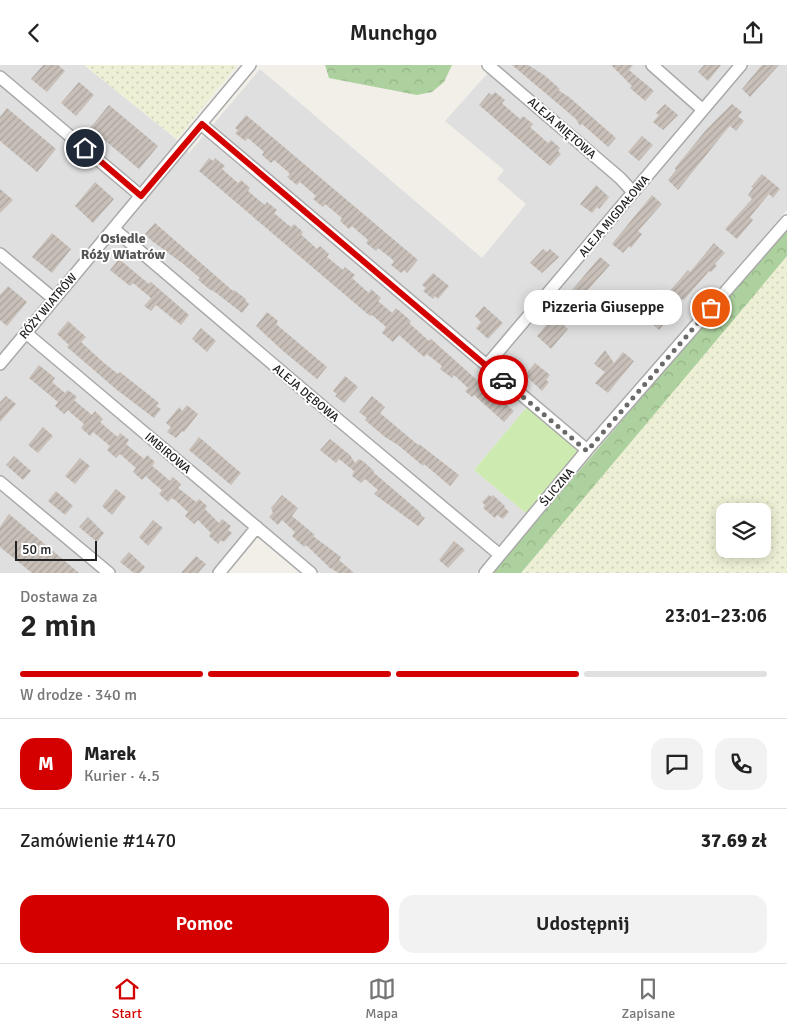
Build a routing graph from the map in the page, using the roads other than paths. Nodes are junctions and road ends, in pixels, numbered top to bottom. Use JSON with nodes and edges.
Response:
{"nodes":[{"id":1,"x":250,"y":65,"type":"edge"},
{"id":2,"x":488,"y":65,"type":"edge"},
{"id":3,"x":652,"y":65,"type":"edge"},
{"id":4,"x":741,"y":65,"type":"edge"},
{"id":5,"x":0,"y":77,"type":"edge"},
{"id":6,"x":703,"y":110,"type":"junction"},
{"id":7,"x":202,"y":124,"type":"junction"},
{"id":8,"x":633,"y":192,"type":"junction"},
{"id":9,"x":141,"y":196,"type":"junction"},
{"id":10,"x":787,"y":221,"type":"edge"},
{"id":11,"x":114,"y":229,"type":"junction"},
{"id":12,"x":0,"y":254,"type":"edge"},
{"id":13,"x":54,"y":299,"type":"junction"},
{"id":14,"x":26,"y":333,"type":"junction"},
{"id":15,"x":0,"y":363,"type":"edge"},
{"id":16,"x":486,"y":366,"type":"junction"},
{"id":17,"x":587,"y":451,"type":"junction"},
{"id":18,"x":0,"y":481,"type":"edge"},
{"id":19,"x":257,"y":527,"type":"junction"},
{"id":20,"x":500,"y":555,"type":"junction"},
{"id":21,"x":109,"y":573,"type":"edge"},
{"id":22,"x":219,"y":573,"type":"edge"},
{"id":23,"x":311,"y":573,"type":"edge"},
{"id":24,"x":485,"y":573,"type":"edge"}],
"edges":[{"from":1,"to":7,"type":"street","name":"RÓŻY WIATRÓW"},
{"from":2,"to":8,"type":"street","name":"ALEJA MIĘTOWA"},
{"from":3,"to":6,"type":"street"},
{"from":4,"to":6,"type":"street","name":"ALEJA MIGDAŁOWA"},
{"from":5,"to":9,"type":"street"},
{"from":6,"to":8,"type":"street","name":"ALEJA MIGDAŁOWA"},
{"from":7,"to":9,"type":"street","name":"RÓŻY WIATRÓW"},
{"from":7,"to":16,"type":"street"},
{"from":8,"to":16,"type":"street","name":"ALEJA MIGDAŁOWA"},
{"from":9,"to":11,"type":"street","name":"RÓŻY WIATRÓW"},
{"from":10,"to":17,"type":"street","name":"ŚLICZNA"},
{"from":11,"to":13,"type":"street","name":"RÓŻY WIATRÓW"},
{"from":11,"to":20,"type":"street","name":"ALEJA DĘBOWA"},
{"from":12,"to":13,"type":"street"},
{"from":13,"to":14,"type":"street","name":"RÓŻY WIATRÓW"},
{"from":14,"to":15,"type":"street","name":"RÓŻY WIATRÓW"},
{"from":14,"to":19,"type":"street","name":"IMBIROWA"},
{"from":16,"to":17,"type":"street"},
{"from":17,"to":20,"type":"street","name":"ŚLICZNA"},
{"from":18,"to":21,"type":"street"},
{"from":19,"to":22,"type":"street"},
{"from":19,"to":23,"type":"street","name":"IMBIROWA"},
{"from":20,"to":24,"type":"street","name":"ŚLICZNA"}]}
